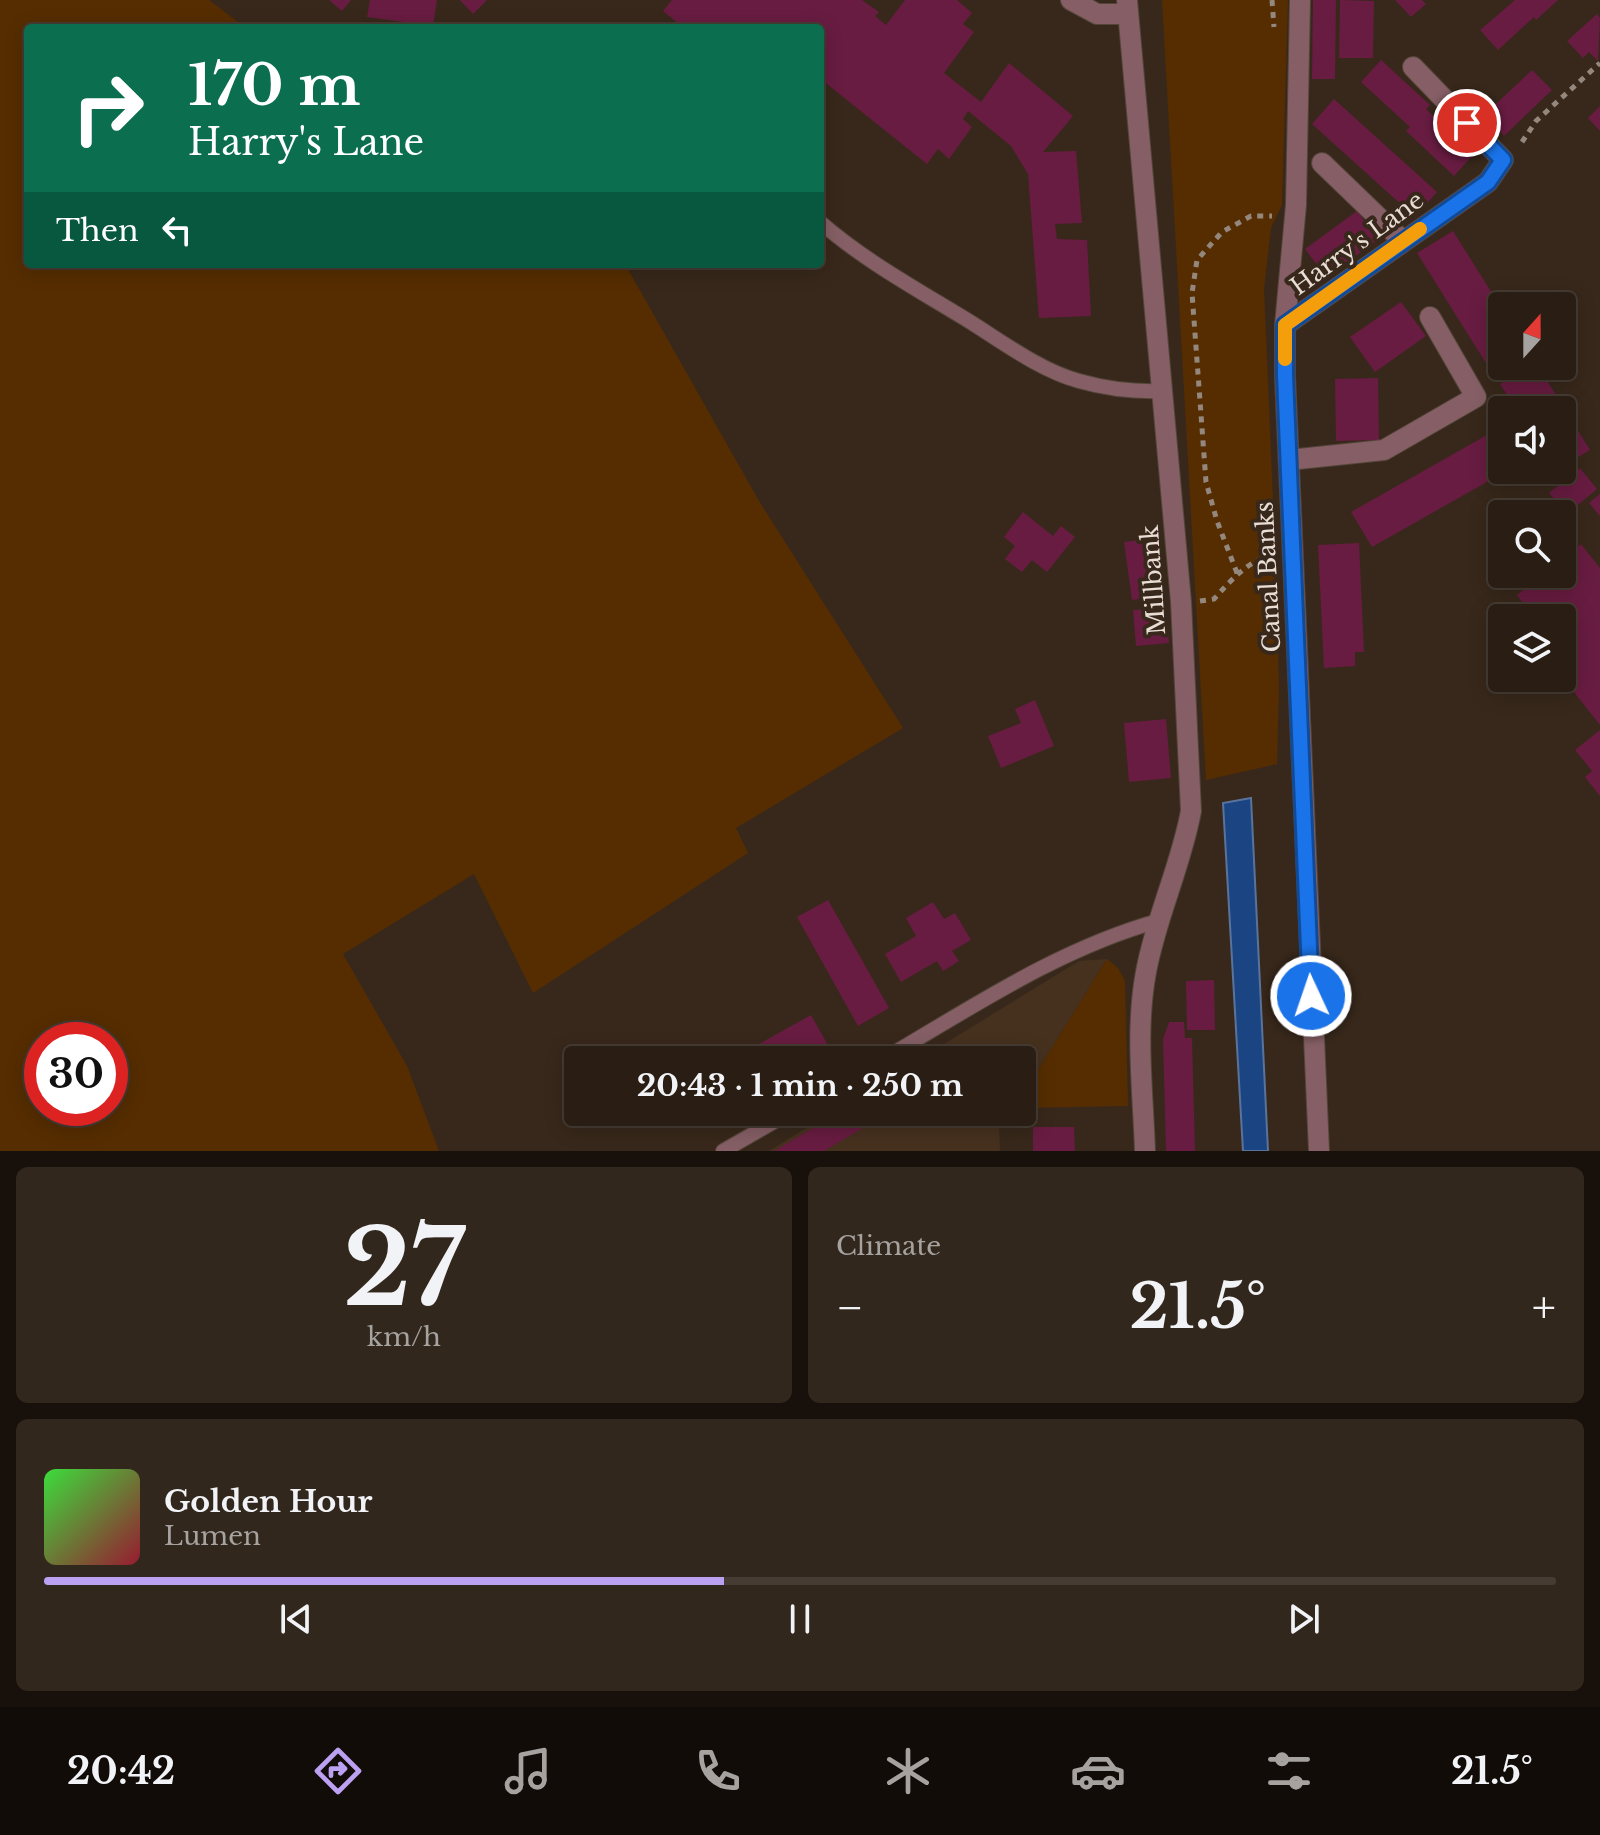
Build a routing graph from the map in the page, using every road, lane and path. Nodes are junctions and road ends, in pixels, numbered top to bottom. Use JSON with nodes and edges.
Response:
{"nodes":[{"id":1,"x":1071,"y":0,"type":"edge"},
{"id":2,"x":1300,"y":0,"type":"edge"},
{"id":3,"x":1126,"y":7,"type":"edge"},
{"id":4,"x":1600,"y":63,"type":"edge"},
{"id":5,"x":1413,"y":67,"type":"dead end"},
{"id":6,"x":1522,"y":142,"type":"dead end"},
{"id":7,"x":1322,"y":163,"type":"dead end"},
{"id":8,"x":1278,"y":217,"type":"dead end"},
{"id":9,"x":824,"y":225,"type":"edge"},
{"id":10,"x":1403,"y":241,"type":"junction"},
{"id":11,"x":1430,"y":317,"type":"dead end"},
{"id":12,"x":1285,"y":325,"type":"junction"},
{"id":13,"x":1163,"y":391,"type":"junction"},
{"id":14,"x":1289,"y":460,"type":"junction"},
{"id":15,"x":1272,"y":554,"type":"dead end"},
{"id":16,"x":1237,"y":573,"type":"junction"},
{"id":17,"x":1214,"y":599,"type":"dead end"},
{"id":18,"x":1158,"y":921,"type":"junction"},
{"id":19,"x":906,"y":1046,"type":"edge"},
{"id":20,"x":767,"y":1126,"type":"edge"},
{"id":21,"x":723,"y":1151,"type":"edge"},
{"id":22,"x":1145,"y":1151,"type":"edge"},
{"id":23,"x":1319,"y":1151,"type":"edge"}],
"edges":[{"from":1,"to":3,"type":"street"},
{"from":2,"to":12,"type":"street","name":"Canal Banks"},
{"from":3,"to":13,"type":"street","name":"Millbank"},
{"from":4,"to":6,"type":"path"},
{"from":5,"to":10,"type":"street","name":"Harry's Lane"},
{"from":7,"to":10,"type":"street"},
{"from":8,"to":16,"type":"path"},
{"from":9,"to":13,"type":"lane"},
{"from":10,"to":12,"type":"street","name":"Harry's Lane"},
{"from":11,"to":14,"type":"street"},
{"from":12,"to":14,"type":"street","name":"Canal Banks"},
{"from":13,"to":18,"type":"street","name":"Millbank"},
{"from":14,"to":23,"type":"street","name":"Canal Banks"},
{"from":15,"to":16,"type":"path"},
{"from":16,"to":17,"type":"path"},
{"from":18,"to":19,"type":"lane"},
{"from":18,"to":22,"type":"street","name":"Millbank"},
{"from":20,"to":21,"type":"lane"}]}
